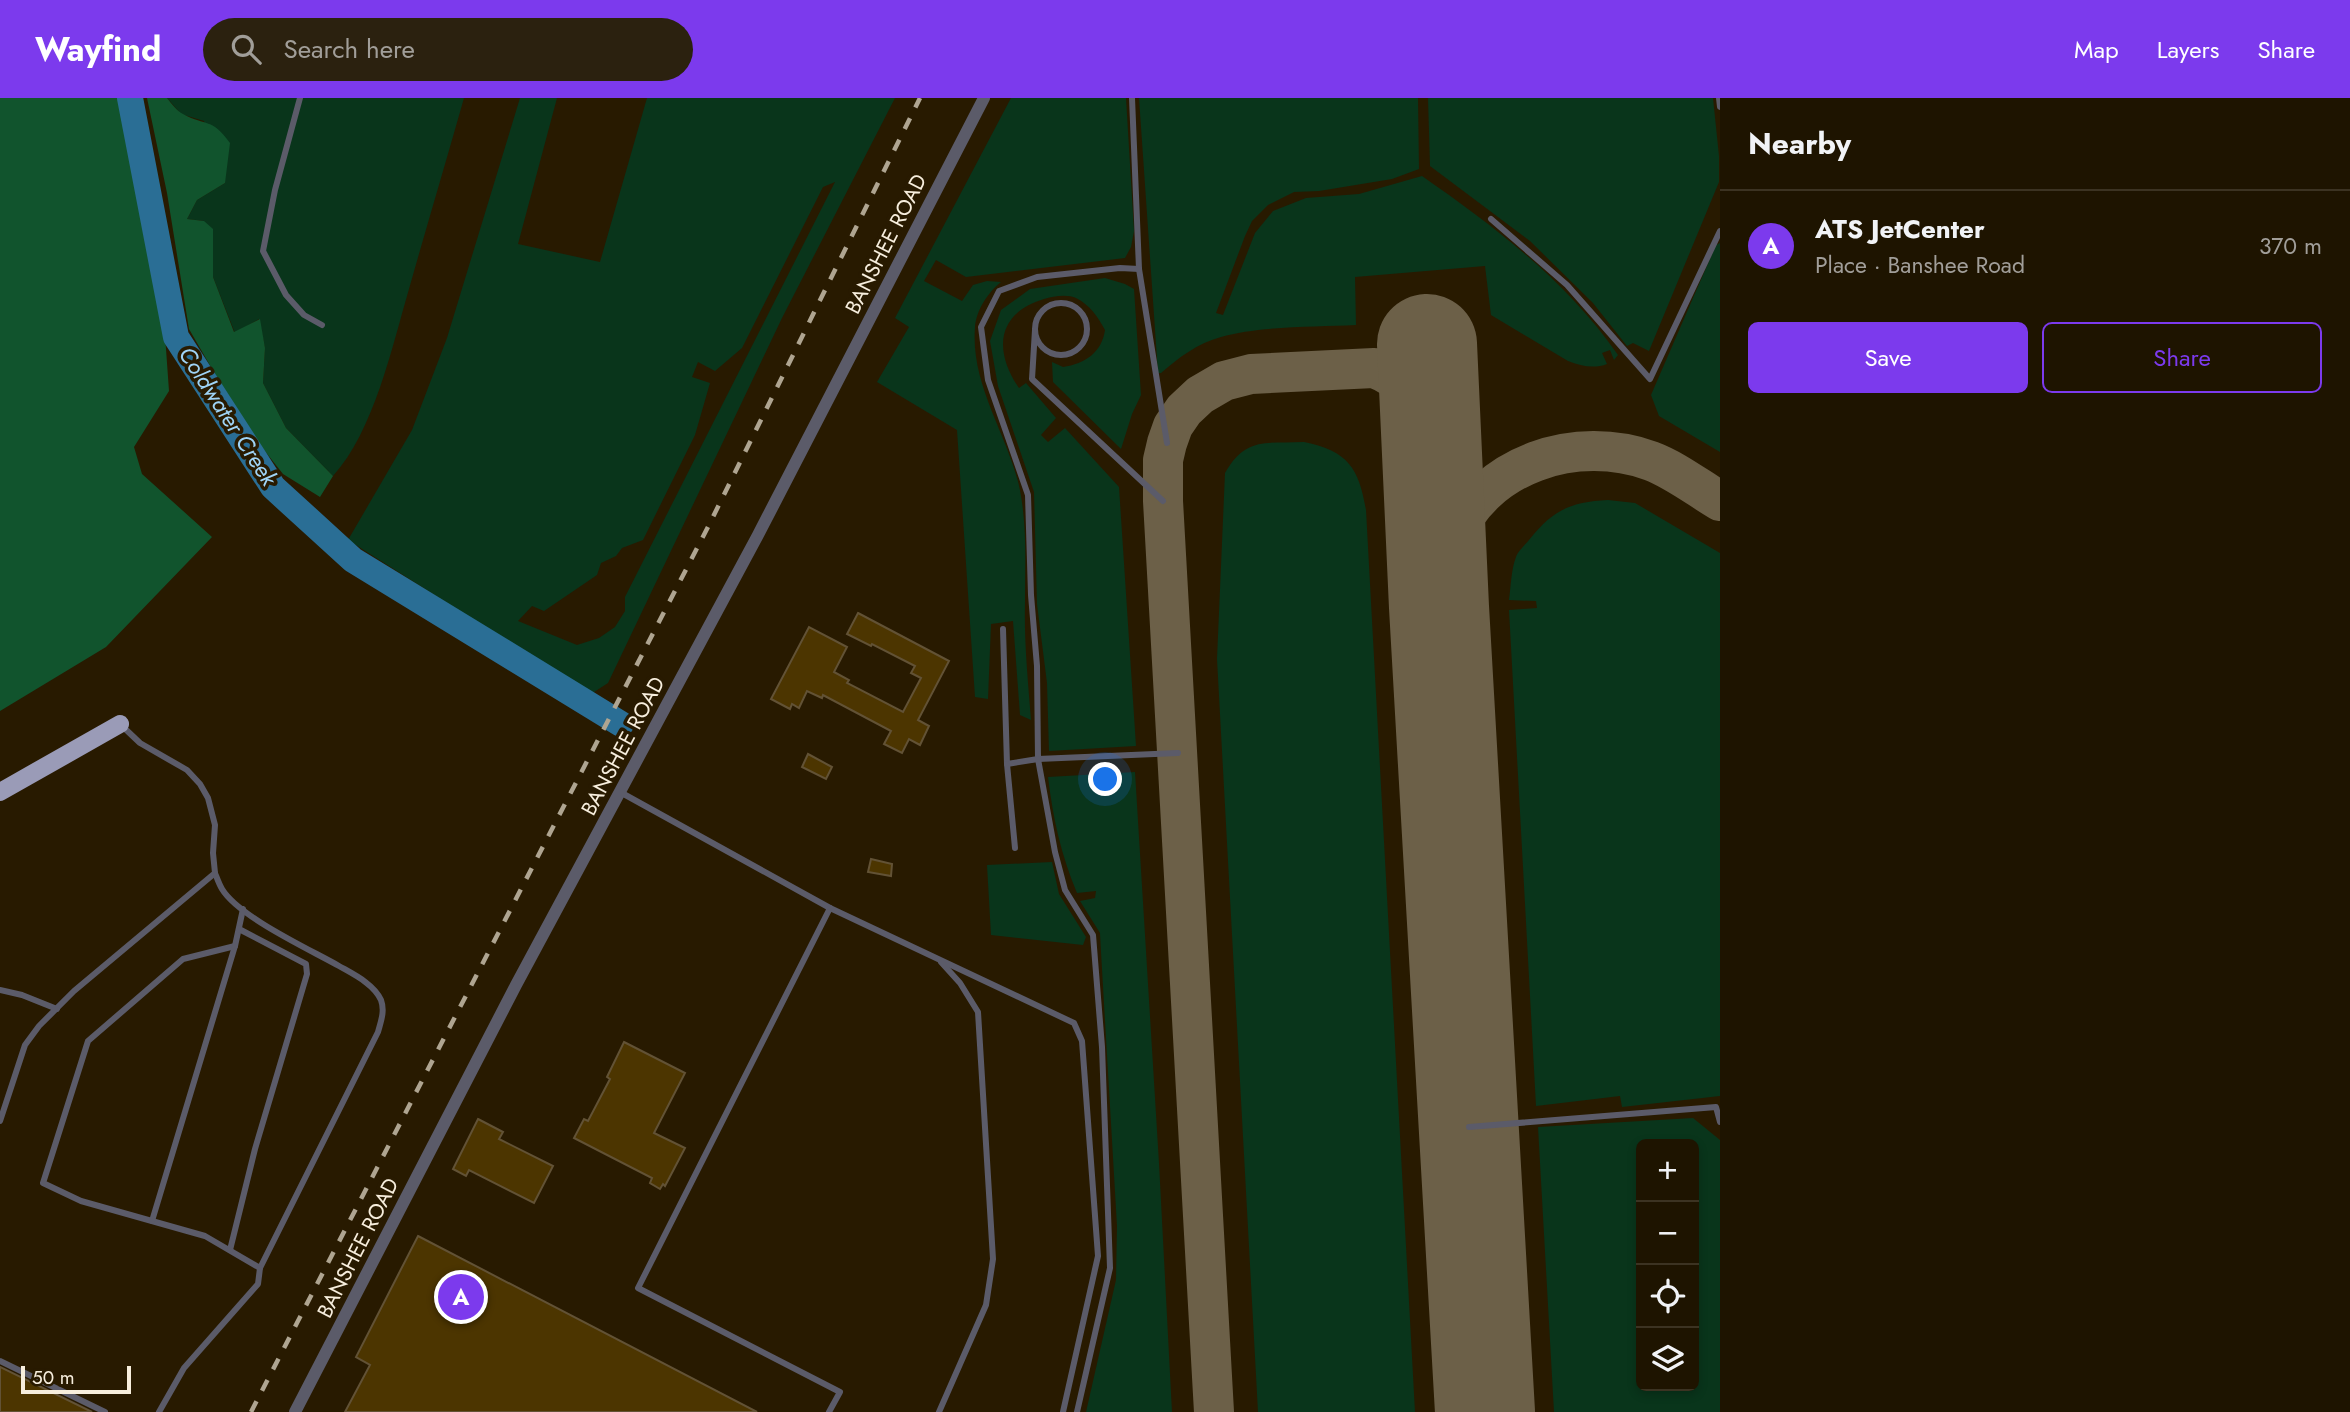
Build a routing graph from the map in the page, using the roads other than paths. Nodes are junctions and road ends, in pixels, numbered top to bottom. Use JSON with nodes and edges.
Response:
{"nodes":[{"id":1,"x":300,"y":98,"type":"edge"},
{"id":2,"x":984,"y":98,"type":"edge"},
{"id":3,"x":1132,"y":98,"type":"edge"},
{"id":4,"x":1719,"y":98,"type":"edge"},
{"id":5,"x":1720,"y":107,"type":"edge"},
{"id":6,"x":1491,"y":219,"type":"dead end"},
{"id":7,"x":1720,"y":231,"type":"edge"},
{"id":8,"x":1139,"y":269,"type":"junction"},
{"id":9,"x":321,"y":324,"type":"dead end"},
{"id":10,"x":1035,"y":330,"type":"junction"},
{"id":11,"x":1167,"y":443,"type":"dead end"},
{"id":12,"x":1163,"y":501,"type":"dead end"},
{"id":13,"x":1003,"y":629,"type":"dead end"},
{"id":14,"x":120,"y":724,"type":"joint"},
{"id":15,"x":1178,"y":753,"type":"dead end"},
{"id":16,"x":1038,"y":759,"type":"junction"},
{"id":17,"x":1007,"y":764,"type":"junction"},
{"id":18,"x":0,"y":792,"type":"edge"},
{"id":19,"x":620,"y":792,"type":"junction"},
{"id":20,"x":1015,"y":848,"type":"dead end"},
{"id":21,"x":215,"y":873,"type":"junction"},
{"id":22,"x":830,"y":908,"type":"junction"},
{"id":23,"x":243,"y":909,"type":"junction"},
{"id":24,"x":239,"y":929,"type":"junction"},
{"id":25,"x":235,"y":946,"type":"junction"},
{"id":26,"x":938,"y":958,"type":"junction"},
{"id":27,"x":0,"y":990,"type":"edge"},
{"id":28,"x":57,"y":1009,"type":"junction"},
{"id":29,"x":0,"y":1121,"type":"edge"},
{"id":30,"x":1720,"y":1122,"type":"edge"},
{"id":31,"x":1469,"y":1127,"type":"dead end"},
{"id":32,"x":152,"y":1221,"type":"junction"},
{"id":33,"x":230,"y":1250,"type":"junction"},
{"id":34,"x":260,"y":1268,"type":"junction"},
{"id":35,"x":0,"y":1361,"type":"edge"},
{"id":36,"x":104,"y":1412,"type":"edge"},
{"id":37,"x":159,"y":1412,"type":"edge"},
{"id":38,"x":295,"y":1412,"type":"edge"},
{"id":39,"x":829,"y":1412,"type":"edge"},
{"id":40,"x":939,"y":1412,"type":"edge"},
{"id":41,"x":1063,"y":1412,"type":"edge"},
{"id":42,"x":1077,"y":1412,"type":"edge"}],
"edges":[{"from":1,"to":9,"type":"lane"},
{"from":2,"to":19,"type":"street","name":"BANSHEE ROAD"},
{"from":3,"to":8,"type":"lane"},
{"from":4,"to":5,"type":"lane"},
{"from":6,"to":7,"type":"lane"},
{"from":8,"to":11,"type":"lane"},
{"from":8,"to":16,"type":"lane"},
{"from":10,"to":10,"type":"lane"},
{"from":10,"to":12,"type":"lane"},
{"from":13,"to":17,"type":"lane"},
{"from":14,"to":18,"type":"main road"},
{"from":14,"to":21,"type":"lane"},
{"from":15,"to":16,"type":"lane"},
{"from":16,"to":17,"type":"lane"},
{"from":16,"to":42,"type":"lane"},
{"from":17,"to":20,"type":"lane"},
{"from":19,"to":22,"type":"lane"},
{"from":19,"to":38,"type":"street","name":"BANSHEE ROAD"},
{"from":21,"to":23,"type":"lane"},
{"from":21,"to":28,"type":"lane"},
{"from":22,"to":26,"type":"lane"},
{"from":22,"to":39,"type":"lane"},
{"from":23,"to":24,"type":"lane"},
{"from":23,"to":34,"type":"lane"},
{"from":24,"to":25,"type":"lane"},
{"from":24,"to":33,"type":"lane"},
{"from":25,"to":32,"type":"lane"},
{"from":25,"to":32,"type":"lane"},
{"from":26,"to":40,"type":"lane"},
{"from":26,"to":41,"type":"lane"},
{"from":27,"to":28,"type":"lane"},
{"from":28,"to":29,"type":"lane"},
{"from":30,"to":31,"type":"lane"},
{"from":32,"to":33,"type":"lane"},
{"from":33,"to":34,"type":"lane"},
{"from":34,"to":37,"type":"lane"},
{"from":35,"to":36,"type":"lane"}]}
